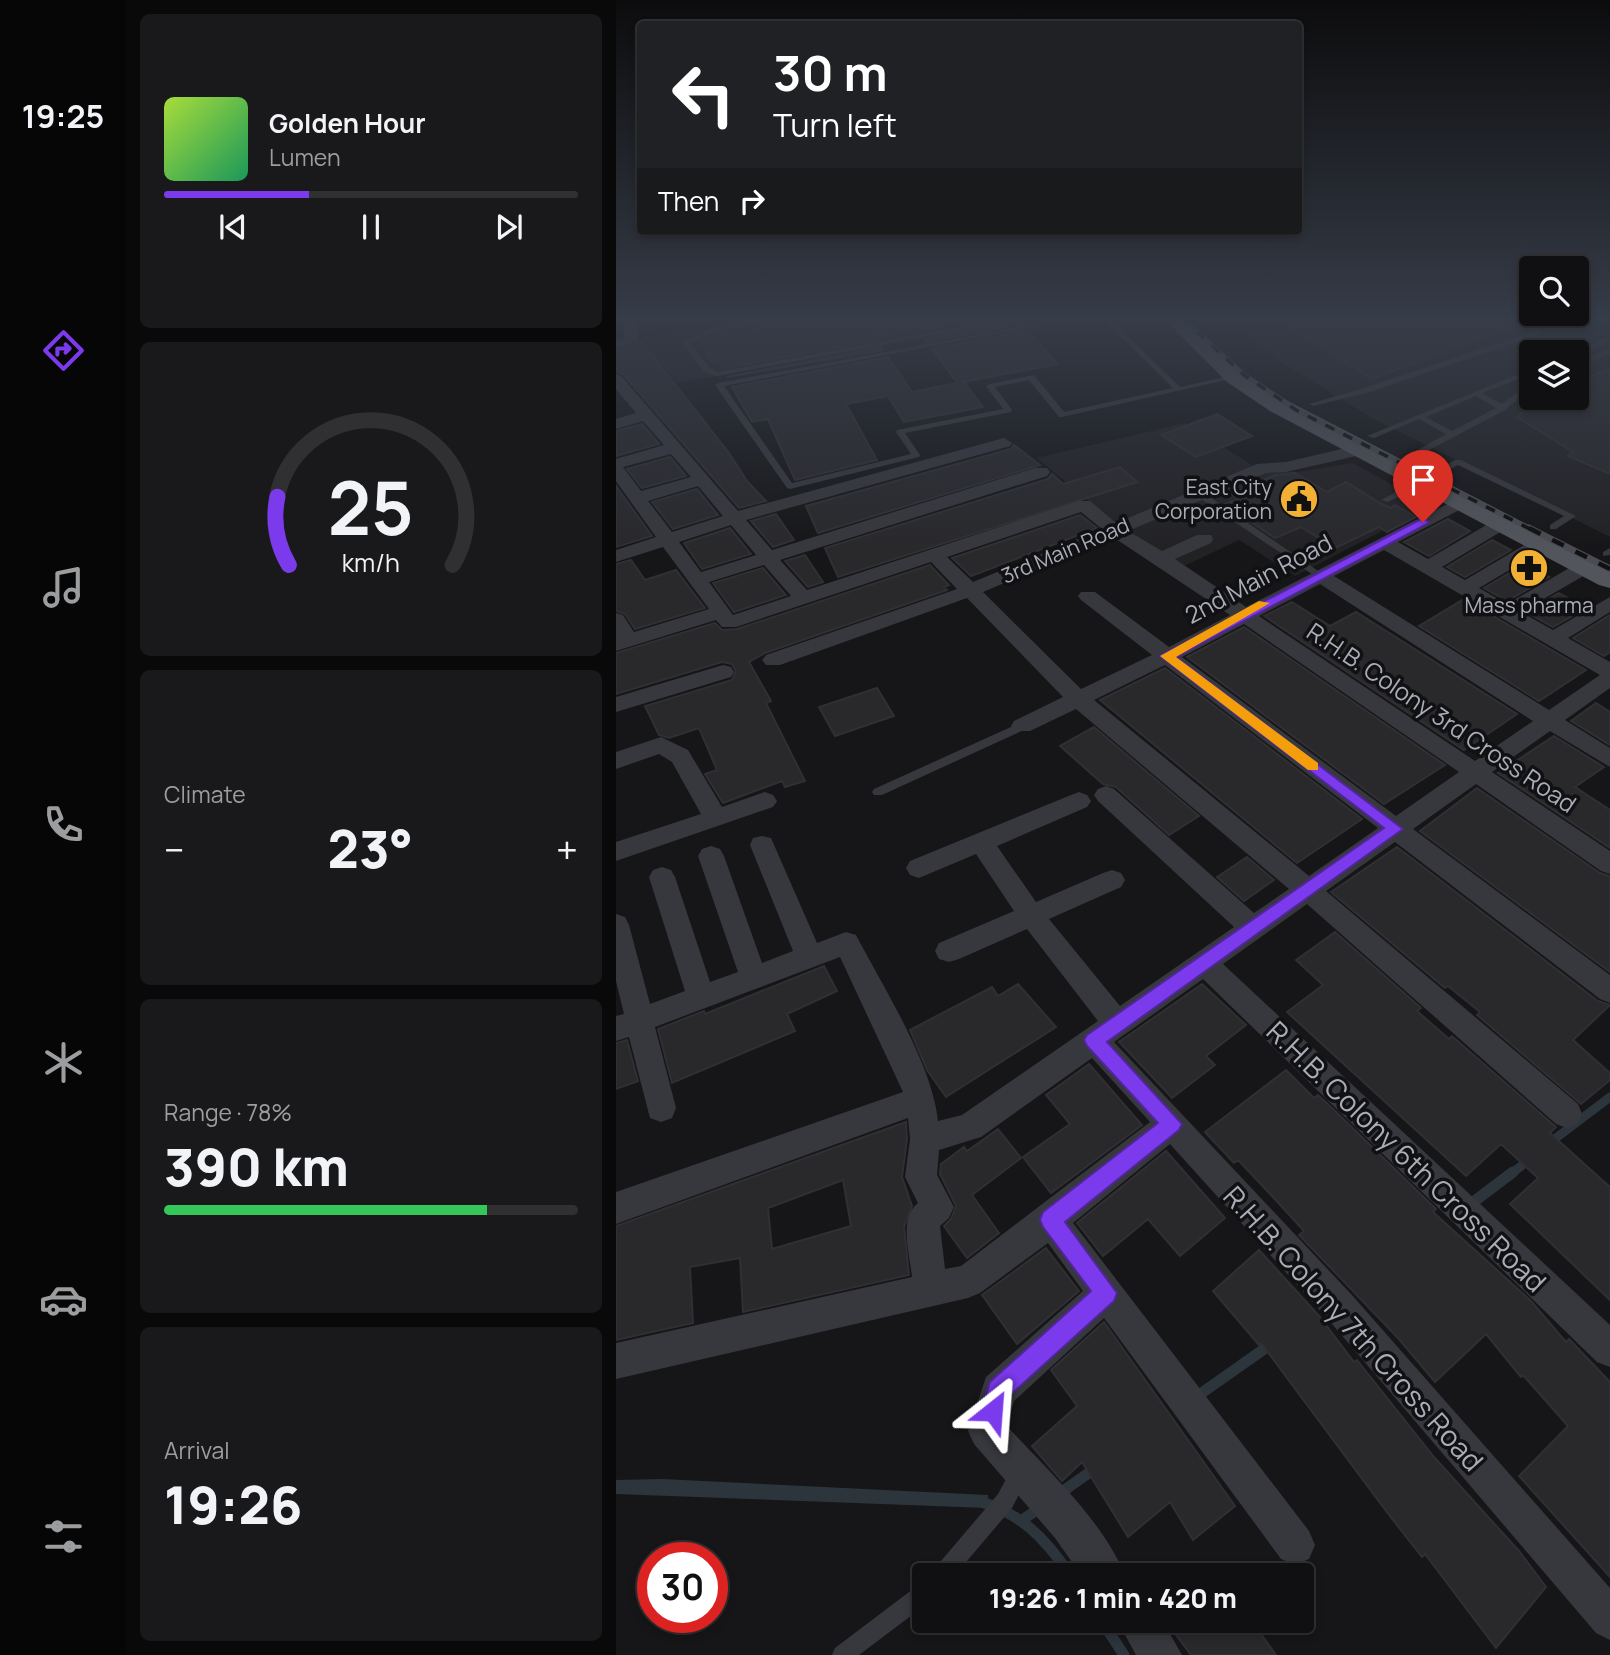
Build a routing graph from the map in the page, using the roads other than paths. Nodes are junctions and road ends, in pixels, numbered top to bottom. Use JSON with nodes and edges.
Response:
{"nodes":[{"id":1,"x":629,"y":395,"type":"edge"},
{"id":2,"x":726,"y":395,"type":"edge"},
{"id":3,"x":997,"y":395,"type":"edge"},
{"id":4,"x":1046,"y":395,"type":"edge"},
{"id":5,"x":1154,"y":395,"type":"edge"},
{"id":6,"x":1262,"y":395,"type":"edge"},
{"id":7,"x":1300,"y":395,"type":"edge"},
{"id":8,"x":1342,"y":395,"type":"edge"},
{"id":9,"x":1470,"y":395,"type":"edge"},
{"id":10,"x":1480,"y":395,"type":"edge"},
{"id":11,"x":1517,"y":395,"type":"edge"},
{"id":12,"x":1313,"y":404,"type":"junction"},
{"id":13,"x":1502,"y":408,"type":"junction"},
{"id":14,"x":648,"y":414,"type":"junction"},
{"id":15,"x":1419,"y":416,"type":"junction"},
{"id":16,"x":616,"y":424,"type":"edge"},
{"id":17,"x":1451,"y":434,"type":"junction"},
{"id":18,"x":1004,"y":443,"type":"dead end"},
{"id":19,"x":1365,"y":443,"type":"junction"},
{"id":20,"x":677,"y":447,"type":"junction"},
{"id":21,"x":1411,"y":456,"type":"junction"},
{"id":22,"x":616,"y":466,"type":"edge"},
{"id":23,"x":1041,"y":472,"type":"dead end"},
{"id":24,"x":1431,"y":476,"type":"junction"},
{"id":25,"x":704,"y":479,"type":"junction"},
{"id":26,"x":1201,"y":495,"type":"junction"},
{"id":27,"x":638,"y":498,"type":"junction"},
{"id":28,"x":1385,"y":500,"type":"dead end"},
{"id":29,"x":1461,"y":502,"type":"junction"},
{"id":30,"x":735,"y":517,"type":"junction"},
{"id":31,"x":1501,"y":524,"type":"junction"},
{"id":32,"x":1114,"y":530,"type":"junction"},
{"id":33,"x":1547,"y":536,"type":"junction"},
{"id":34,"x":669,"y":538,"type":"junction"},
{"id":35,"x":1204,"y":540,"type":"dead end"},
{"id":36,"x":1384,"y":541,"type":"junction"},
{"id":37,"x":616,"y":556,"type":"edge"},
{"id":38,"x":936,"y":556,"type":"junction"},
{"id":39,"x":769,"y":557,"type":"junction"},
{"id":40,"x":1161,"y":558,"type":"junction"},
{"id":41,"x":1604,"y":561,"type":"edge"},
{"id":42,"x":1428,"y":567,"type":"junction"},
{"id":43,"x":1320,"y":575,"type":"junction"},
{"id":44,"x":699,"y":579,"type":"junction"},
{"id":45,"x":1466,"y":589,"type":"junction"},
{"id":46,"x":969,"y":591,"type":"junction"},
{"id":47,"x":1088,"y":596,"type":"dead end"},
{"id":48,"x":803,"y":598,"type":"junction"},
{"id":49,"x":1610,"y":603,"type":"edge"},
{"id":50,"x":723,"y":611,"type":"junction"},
{"id":51,"x":1507,"y":612,"type":"junction"},
{"id":52,"x":1245,"y":613,"type":"junction"},
{"id":53,"x":616,"y":619,"type":"edge"},
{"id":54,"x":1553,"y":639,"type":"junction"},
{"id":55,"x":623,"y":643,"type":"edge"},
{"id":56,"x":1167,"y":656,"type":"junction"},
{"id":57,"x":773,"y":660,"type":"dead end"},
{"id":58,"x":1610,"y":671,"type":"edge"},
{"id":59,"x":723,"y":672,"type":"dead end"},
{"id":60,"x":1610,"y":678,"type":"edge"},
{"id":61,"x":1078,"y":699,"type":"junction"},
{"id":62,"x":616,"y":705,"type":"edge"},
{"id":63,"x":1549,"y":721,"type":"junction"},
{"id":64,"x":1022,"y":726,"type":"joint"},
{"id":65,"x":1610,"y":759,"type":"edge"},
{"id":66,"x":616,"y":761,"type":"edge"},
{"id":67,"x":1476,"y":772,"type":"junction"},
{"id":68,"x":878,"y":792,"type":"dead end"},
{"id":69,"x":1106,"y":795,"type":"dead end"},
{"id":70,"x":765,"y":801,"type":"dead end"},
{"id":71,"x":1079,"y":801,"type":"dead end"},
{"id":72,"x":716,"y":818,"type":"junction"},
{"id":73,"x":1395,"y":829,"type":"junction"},
{"id":74,"x":981,"y":842,"type":"junction"},
{"id":75,"x":762,"y":845,"type":"dead end"},
{"id":76,"x":616,"y":852,"type":"edge"},
{"id":77,"x":711,"y":856,"type":"dead end"},
{"id":78,"x":1610,"y":864,"type":"edge"},
{"id":79,"x":919,"y":868,"type":"dead end"},
{"id":80,"x":662,"y":877,"type":"dead end"},
{"id":81,"x":1112,"y":880,"type":"dead end"},
{"id":82,"x":1308,"y":890,"type":"junction"},
{"id":83,"x":1031,"y":915,"type":"junction"},
{"id":84,"x":616,"y":925,"type":"edge"},
{"id":85,"x":1253,"y":928,"type":"junction"},
{"id":86,"x":949,"y":951,"type":"dead end"},
{"id":87,"x":809,"y":956,"type":"junction"},
{"id":88,"x":1204,"y":963,"type":"junction"},
{"id":89,"x":754,"y":978,"type":"junction"},
{"id":90,"x":1610,"y":991,"type":"edge"},
{"id":91,"x":701,"y":997,"type":"junction"},
{"id":92,"x":628,"y":1024,"type":"edge"},
{"id":93,"x":1105,"y":1032,"type":"junction"},
{"id":94,"x":921,"y":1099,"type":"junction"},
{"id":95,"x":662,"y":1108,"type":"dead end"},
{"id":96,"x":1567,"y":1114,"type":"dead end"},
{"id":97,"x":1172,"y":1124,"type":"junction"},
{"id":98,"x":925,"y":1139,"type":"junction"},
{"id":99,"x":616,"y":1208,"type":"edge"},
{"id":100,"x":1051,"y":1220,"type":"junction"},
{"id":101,"x":930,"y":1289,"type":"junction"},
{"id":102,"x":1106,"y":1293,"type":"junction"},
{"id":103,"x":1610,"y":1349,"type":"edge"},
{"id":104,"x":616,"y":1361,"type":"edge"},
{"id":105,"x":1020,"y":1472,"type":"junction"},
{"id":106,"x":1295,"y":1545,"type":"dead end"},
{"id":107,"x":952,"y":1563,"type":"edge"},
{"id":108,"x":1097,"y":1563,"type":"edge"},
{"id":109,"x":912,"y":1602,"type":"edge"},
{"id":110,"x":1610,"y":1619,"type":"edge"},
{"id":111,"x":1146,"y":1633,"type":"edge"},
{"id":112,"x":842,"y":1655,"type":"edge"},
{"id":113,"x":1161,"y":1655,"type":"edge"}],
"edges":[{"from":1,"to":14,"type":"street"},
{"from":2,"to":3,"type":"lane"},
{"from":4,"to":5,"type":"lane"},
{"from":6,"to":19,"type":"main road"},
{"from":7,"to":12,"type":"main road"},
{"from":8,"to":12,"type":"lane"},
{"from":9,"to":15,"type":"lane"},
{"from":10,"to":13,"type":"lane"},
{"from":11,"to":13,"type":"lane"},
{"from":12,"to":19,"type":"main road"},
{"from":13,"to":17,"type":"lane"},
{"from":14,"to":16,"type":"street"},
{"from":14,"to":20,"type":"street"},
{"from":15,"to":17,"type":"lane"},
{"from":15,"to":19,"type":"lane"},
{"from":17,"to":21,"type":"lane"},
{"from":18,"to":30,"type":"street"},
{"from":19,"to":21,"type":"main road"},
{"from":19,"to":24,"type":"main road"},
{"from":19,"to":26,"type":"street","name":"3rd Main Road"},
{"from":20,"to":22,"type":"street"},
{"from":20,"to":25,"type":"street"},
{"from":21,"to":24,"type":"main road"},
{"from":22,"to":27,"type":"street"},
{"from":23,"to":39,"type":"street"},
{"from":24,"to":28,"type":"lane"},
{"from":24,"to":29,"type":"main road"},
{"from":24,"to":33,"type":"main road"},
{"from":25,"to":27,"type":"street"},
{"from":25,"to":30,"type":"street"},
{"from":26,"to":32,"type":"street","name":"3rd Main Road"},
{"from":26,"to":43,"type":"lane"},
{"from":27,"to":34,"type":"street"},
{"from":29,"to":31,"type":"main road"},
{"from":29,"to":36,"type":"street","name":"2nd Main Road"},
{"from":30,"to":34,"type":"street"},
{"from":30,"to":39,"type":"street"},
{"from":31,"to":33,"type":"main road"},
{"from":31,"to":42,"type":"street"},
{"from":32,"to":38,"type":"street","name":"R.H.B. Colony 3rd Cross Road"},
{"from":32,"to":40,"type":"street","name":"R.H.B. Colony 3rd Cross Road"},
{"from":32,"to":46,"type":"street","name":"3rd Main Road"},
{"from":33,"to":41,"type":"main road"},
{"from":33,"to":45,"type":"street"},
{"from":34,"to":37,"type":"street"},
{"from":34,"to":44,"type":"street"},
{"from":35,"to":40,"type":"street"},
{"from":36,"to":42,"type":"street"},
{"from":36,"to":43,"type":"street","name":"2nd Main Road"},
{"from":38,"to":46,"type":"street"},
{"from":38,"to":48,"type":"street"},
{"from":39,"to":44,"type":"street"},
{"from":39,"to":48,"type":"street"},
{"from":40,"to":52,"type":"street","name":"R.H.B. Colony 3rd Cross Road"},
{"from":41,"to":51,"type":"street"},
{"from":42,"to":45,"type":"street"},
{"from":43,"to":52,"type":"street","name":"2nd Main Road"},
{"from":43,"to":63,"type":"street"},
{"from":44,"to":50,"type":"street"},
{"from":45,"to":51,"type":"street"},
{"from":46,"to":57,"type":"street","name":"3rd Main Road"},
{"from":46,"to":61,"type":"street"},
{"from":47,"to":56,"type":"street"},
{"from":48,"to":50,"type":"street"},
{"from":49,"to":54,"type":"street"},
{"from":50,"to":55,"type":"street"},
{"from":51,"to":54,"type":"street"},
{"from":52,"to":56,"type":"street","name":"2nd Main Road"},
{"from":52,"to":67,"type":"street","name":"R.H.B. Colony 3rd Cross Road"},
{"from":53,"to":55,"type":"street"},
{"from":54,"to":58,"type":"street"},
{"from":56,"to":61,"type":"street","name":"2nd Main Road"},
{"from":56,"to":73,"type":"street"},
{"from":59,"to":62,"type":"street"},
{"from":60,"to":63,"type":"street"},
{"from":61,"to":64,"type":"street","name":"2nd Main Road"},
{"from":61,"to":82,"type":"street"},
{"from":63,"to":65,"type":"street"},
{"from":63,"to":67,"type":"street"},
{"from":64,"to":68,"type":"lane"},
{"from":66,"to":72,"type":"street"},
{"from":67,"to":73,"type":"street"},
{"from":67,"to":78,"type":"street","name":"R.H.B. Colony 3rd Cross Road"},
{"from":69,"to":85,"type":"street"},
{"from":70,"to":72,"type":"street"},
{"from":71,"to":74,"type":"street"},
{"from":72,"to":76,"type":"street"},
{"from":73,"to":82,"type":"street"},
{"from":73,"to":90,"type":"street"},
{"from":74,"to":79,"type":"street"},
{"from":74,"to":83,"type":"street","name":"R.H.B. Colony 7th Cross Road"},
{"from":75,"to":87,"type":"street"},
{"from":77,"to":89,"type":"street"},
{"from":80,"to":91,"type":"street"},
{"from":81,"to":83,"type":"street"},
{"from":82,"to":85,"type":"street"},
{"from":82,"to":96,"type":"street"},
{"from":83,"to":86,"type":"street"},
{"from":83,"to":93,"type":"street","name":"R.H.B. Colony 7th Cross Road"},
{"from":84,"to":92,"type":"street"},
{"from":85,"to":88,"type":"street"},
{"from":87,"to":89,"type":"street"},
{"from":87,"to":94,"type":"street"},
{"from":88,"to":93,"type":"street"},
{"from":88,"to":103,"type":"street","name":"R.H.B. Colony 6th Cross Road"},
{"from":89,"to":91,"type":"street"},
{"from":91,"to":92,"type":"street"},
{"from":92,"to":95,"type":"street"},
{"from":93,"to":97,"type":"street","name":"R.H.B. Colony 7th Cross Road"},
{"from":93,"to":98,"type":"street"},
{"from":94,"to":98,"type":"street"},
{"from":94,"to":99,"type":"street"},
{"from":97,"to":100,"type":"street"},
{"from":97,"to":110,"type":"street","name":"R.H.B. Colony 7th Cross Road"},
{"from":98,"to":101,"type":"street"},
{"from":100,"to":101,"type":"street"},
{"from":100,"to":102,"type":"street"},
{"from":101,"to":104,"type":"street"},
{"from":102,"to":105,"type":"street"},
{"from":102,"to":106,"type":"street"},
{"from":105,"to":107,"type":"lane"},
{"from":105,"to":108,"type":"street"},
{"from":109,"to":112,"type":"lane"},
{"from":111,"to":113,"type":"street"}]}
